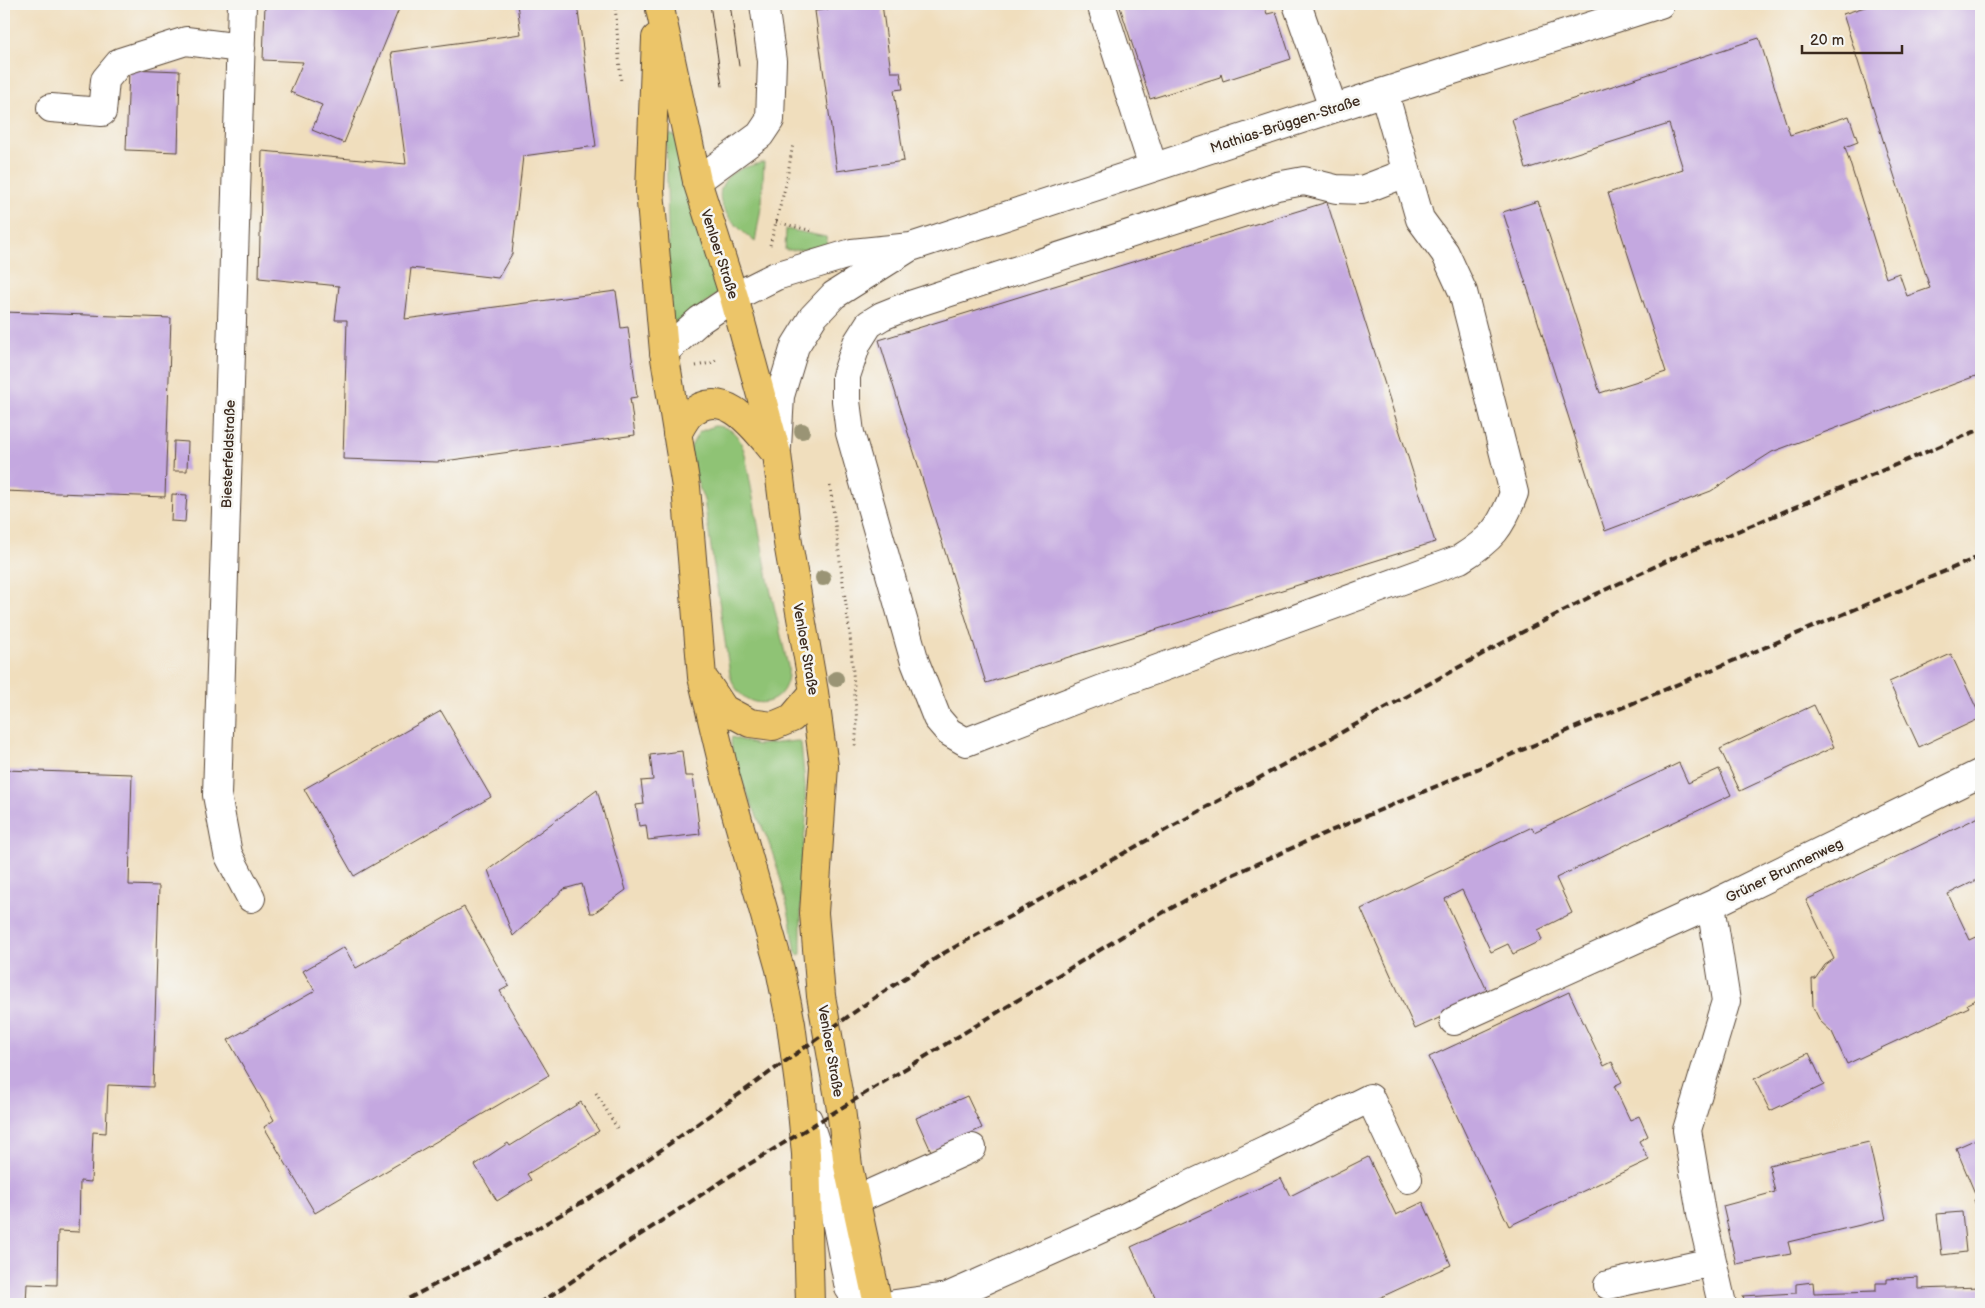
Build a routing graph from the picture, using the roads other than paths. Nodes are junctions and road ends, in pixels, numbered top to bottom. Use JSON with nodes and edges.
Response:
{"nodes":[{"id":1,"x":242,"y":4,"type":"edge"},
{"id":2,"x":658,"y":4,"type":"edge"},
{"id":3,"x":764,"y":4,"type":"edge"},
{"id":4,"x":1101,"y":4,"type":"edge"},
{"id":5,"x":1297,"y":4,"type":"edge"},
{"id":6,"x":1660,"y":4,"type":"edge"},
{"id":7,"x":241,"y":48,"type":"junction"},
{"id":8,"x":1384,"y":92,"type":"junction"},
{"id":9,"x":51,"y":108,"type":"dead end"},
{"id":10,"x":1333,"y":108,"type":"junction"},
{"id":11,"x":1153,"y":167,"type":"junction"},
{"id":12,"x":1406,"y":173,"type":"junction"},
{"id":13,"x":697,"y":181,"type":"junction"},
{"id":14,"x":911,"y":247,"type":"junction"},
{"id":15,"x":734,"y":297,"type":"junction"},
{"id":16,"x":666,"y":362,"type":"junction"},
{"id":17,"x":677,"y":434,"type":"junction"},
{"id":18,"x":777,"y":454,"type":"junction"},
{"id":19,"x":702,"y":677,"type":"junction"},
{"id":20,"x":814,"y":692,"type":"junction"},
{"id":21,"x":1981,"y":773,"type":"edge"},
{"id":22,"x":251,"y":898,"type":"dead end"},
{"id":23,"x":1711,"y":905,"type":"junction"},
{"id":24,"x":1454,"y":1021,"type":"dead end"},
{"id":25,"x":801,"y":1100,"type":"junction"},
{"id":26,"x":972,"y":1148,"type":"dead end"},
{"id":27,"x":1408,"y":1179,"type":"dead end"},
{"id":28,"x":856,"y":1200,"type":"junction"},
{"id":29,"x":1712,"y":1262,"type":"junction"},
{"id":30,"x":1608,"y":1285,"type":"dead end"},
{"id":31,"x":810,"y":1304,"type":"edge"},
{"id":32,"x":860,"y":1304,"type":"edge"},
{"id":33,"x":878,"y":1304,"type":"edge"},
{"id":34,"x":895,"y":1304,"type":"edge"},
{"id":35,"x":1722,"y":1304,"type":"edge"}],
"edges":[{"from":1,"to":7,"type":"street","name":"Biesterfeldstraße"},
{"from":2,"to":13,"type":"main road","name":"Venloer Straße"},
{"from":2,"to":16,"type":"main road","name":"Venloer Straße"},
{"from":3,"to":13,"type":"street"},
{"from":4,"to":11,"type":"street"},
{"from":5,"to":10,"type":"street"},
{"from":6,"to":8,"type":"street","name":"Mathias-Brüggen-Straße"},
{"from":7,"to":9,"type":"street"},
{"from":7,"to":22,"type":"street","name":"Biesterfeldstraße"},
{"from":8,"to":10,"type":"street","name":"Mathias-Brüggen-Straße"},
{"from":8,"to":12,"type":"street"},
{"from":10,"to":11,"type":"street","name":"Mathias-Brüggen-Straße"},
{"from":11,"to":14,"type":"street","name":"Mathias-Brüggen-Straße"},
{"from":12,"to":12,"type":"street"},
{"from":13,"to":15,"type":"main road","name":"Venloer Straße"},
{"from":14,"to":15,"type":"street","name":"Mathias-Brüggen-Straße"},
{"from":14,"to":18,"type":"street","name":"Mathias-Brüggen-Straße"},
{"from":15,"to":16,"type":"street","name":"Mathias-Brüggen-Straße"},
{"from":15,"to":18,"type":"main road","name":"Venloer Straße"},
{"from":16,"to":17,"type":"main road","name":"Venloer Straße"},
{"from":17,"to":18,"type":"main road"},
{"from":17,"to":19,"type":"main road","name":"Venloer Straße"},
{"from":18,"to":20,"type":"main road","name":"Venloer Straße"},
{"from":19,"to":20,"type":"main road"},
{"from":19,"to":25,"type":"main road","name":"Venloer Straße"},
{"from":20,"to":28,"type":"main road","name":"Venloer Straße"},
{"from":21,"to":23,"type":"street","name":"Grüner Brunnenweg"},
{"from":23,"to":24,"type":"street"},
{"from":23,"to":29,"type":"street","name":"Grüner Brunnenweg"},
{"from":25,"to":31,"type":"main road","name":"Venloer Straße"},
{"from":25,"to":32,"type":"street"},
{"from":26,"to":28,"type":"street"},
{"from":27,"to":34,"type":"street"},
{"from":28,"to":33,"type":"main road","name":"Venloer Straße"},
{"from":29,"to":30,"type":"street"},
{"from":29,"to":35,"type":"street","name":"Grüner Brunnenweg"}]}
